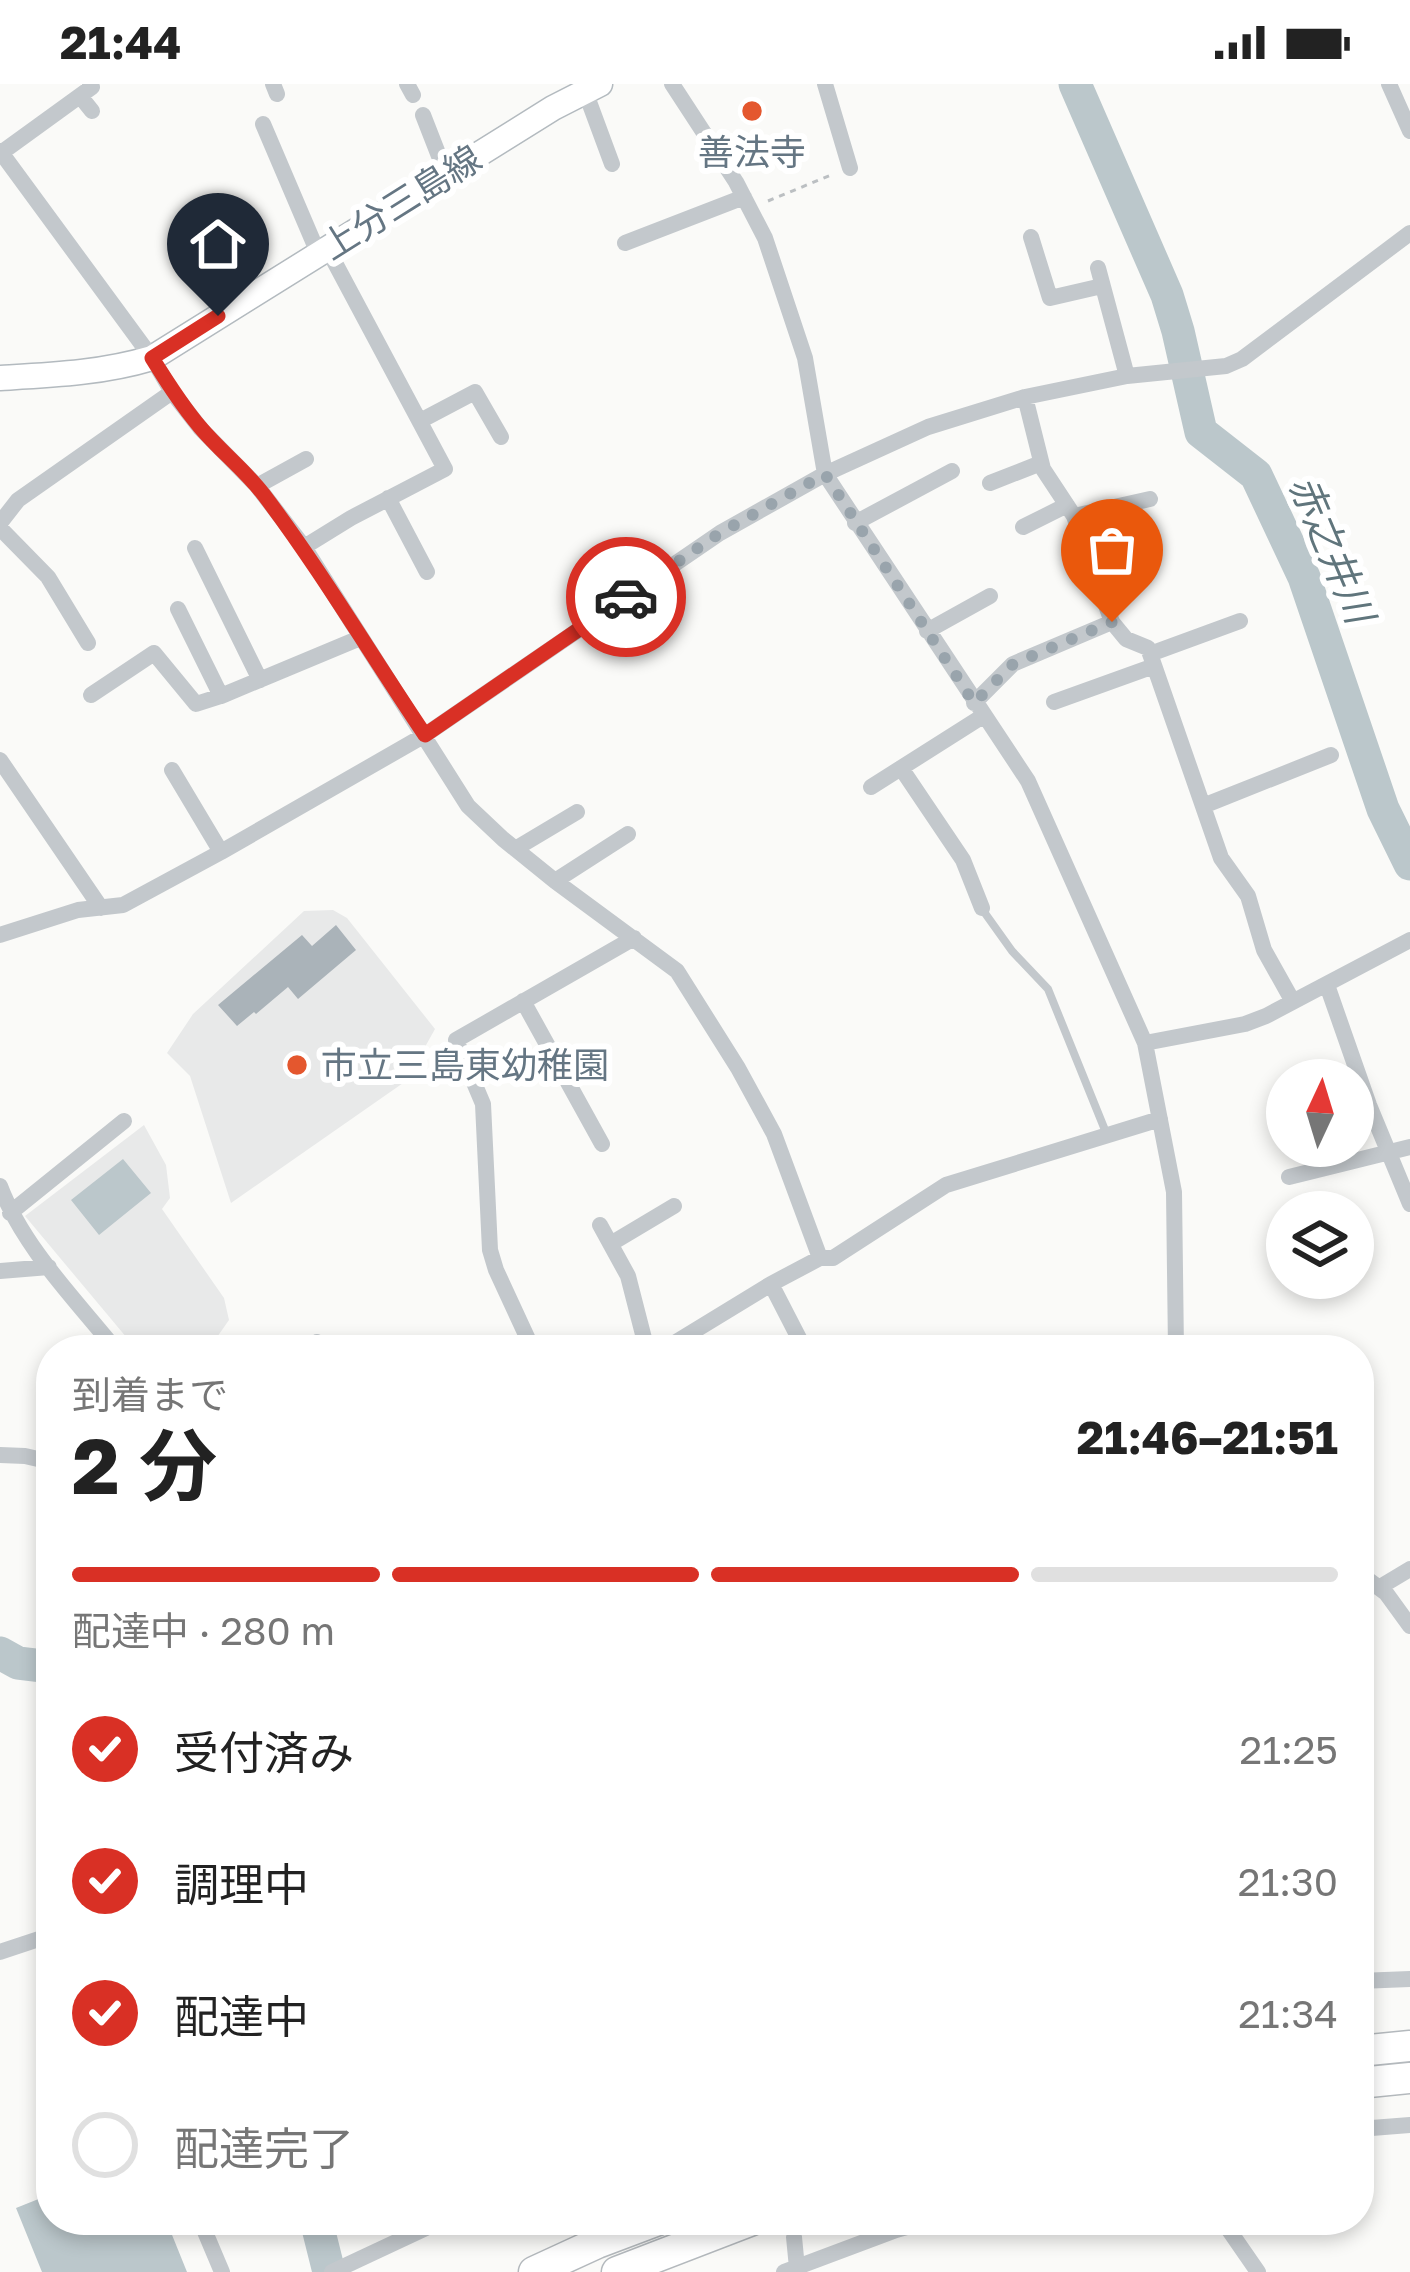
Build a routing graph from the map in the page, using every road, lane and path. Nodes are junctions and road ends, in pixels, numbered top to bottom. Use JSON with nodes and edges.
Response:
{"nodes":[{"id":1,"x":672,"y":84,"type":"edge"},
{"id":2,"x":825,"y":84,"type":"edge"},
{"id":3,"x":1389,"y":84,"type":"edge"},
{"id":4,"x":592,"y":87,"type":"edge"},
{"id":5,"x":85,"y":90,"type":"edge"},
{"id":6,"x":92,"y":111,"type":"dead end"},
{"id":7,"x":423,"y":115,"type":"dead end"},
{"id":8,"x":263,"y":124,"type":"dead end"},
{"id":9,"x":1410,"y":131,"type":"edge"},
{"id":10,"x":1,"y":152,"type":"edge"},
{"id":11,"x":612,"y":164,"type":"dead end"},
{"id":12,"x":850,"y":168,"type":"joint"},
{"id":13,"x":446,"y":174,"type":"junction"},
{"id":14,"x":747,"y":202,"type":"junction"},
{"id":15,"x":1410,"y":233,"type":"edge"},
{"id":16,"x":1030,"y":237,"type":"dead end"},
{"id":17,"x":625,"y":243,"type":"dead end"},
{"id":18,"x":322,"y":251,"type":"junction"},
{"id":19,"x":152,"y":358,"type":"junction"},
{"id":20,"x":1127,"y":376,"type":"junction"},
{"id":21,"x":0,"y":378,"type":"edge"},
{"id":22,"x":172,"y":392,"type":"junction"},
{"id":23,"x":1025,"y":398,"type":"junction"},
{"id":24,"x":420,"y":421,"type":"junction"},
{"id":25,"x":501,"y":436,"type":"dead end"},
{"id":26,"x":306,"y":460,"type":"dead end"},
{"id":27,"x":1041,"y":463,"type":"junction"},
{"id":28,"x":952,"y":471,"type":"dead end"},
{"id":29,"x":825,"y":474,"type":"junction"},
{"id":30,"x":990,"y":483,"type":"dead end"},
{"id":31,"x":257,"y":486,"type":"junction"},
{"id":32,"x":388,"y":498,"type":"junction"},
{"id":33,"x":1150,"y":499,"type":"dead end"},
{"id":34,"x":1071,"y":511,"type":"junction"},
{"id":35,"x":856,"y":523,"type":"junction"},
{"id":36,"x":0,"y":525,"type":"edge"},
{"id":37,"x":1023,"y":526,"type":"dead end"},
{"id":38,"x":304,"y":547,"type":"junction"},
{"id":39,"x":195,"y":548,"type":"dead end"},
{"id":40,"x":427,"y":572,"type":"dead end"},
{"id":41,"x":990,"y":596,"type":"dead end"},
{"id":42,"x":178,"y":609,"type":"dead end"},
{"id":43,"x":1240,"y":621,"type":"dead end"},
{"id":44,"x":1112,"y":622,"type":"junction"},
{"id":45,"x":927,"y":631,"type":"junction"},
{"id":46,"x":360,"y":638,"type":"junction"},
{"id":47,"x":88,"y":644,"type":"dead end"},
{"id":48,"x":1152,"y":660,"type":"junction"},
{"id":49,"x":260,"y":680,"type":"junction"},
{"id":50,"x":91,"y":694,"type":"dead end"},
{"id":51,"x":220,"y":696,"type":"junction"},
{"id":52,"x":1054,"y":702,"type":"dead end"},
{"id":53,"x":978,"y":709,"type":"junction"},
{"id":54,"x":425,"y":735,"type":"junction"},
{"id":55,"x":1331,"y":755,"type":"dead end"},
{"id":56,"x":0,"y":760,"type":"edge"},
{"id":57,"x":901,"y":768,"type":"junction"},
{"id":58,"x":172,"y":770,"type":"dead end"},
{"id":59,"x":871,"y":787,"type":"dead end"},
{"id":60,"x":1203,"y":806,"type":"junction"},
{"id":61,"x":577,"y":812,"type":"dead end"},
{"id":62,"x":628,"y":834,"type":"dead end"},
{"id":63,"x":515,"y":849,"type":"junction"},
{"id":64,"x":221,"y":852,"type":"junction"},
{"id":65,"x":555,"y":880,"type":"junction"},
{"id":66,"x":101,"y":908,"type":"junction"},
{"id":67,"x":982,"y":908,"type":"joint"},
{"id":68,"x":0,"y":935,"type":"edge"},
{"id":69,"x":634,"y":938,"type":"junction"},
{"id":70,"x":1410,"y":940,"type":"edge"},
{"id":71,"x":1327,"y":985,"type":"junction"},
{"id":72,"x":1292,"y":1000,"type":"junction"},
{"id":73,"x":523,"y":1001,"type":"junction"},
{"id":74,"x":1144,"y":1043,"type":"junction"},
{"id":75,"x":1160,"y":1119,"type":"junction"},
{"id":76,"x":124,"y":1121,"type":"dead end"},
{"id":77,"x":1107,"y":1136,"type":"junction"},
{"id":78,"x":602,"y":1144,"type":"dead end"},
{"id":79,"x":1410,"y":1148,"type":"edge"},
{"id":80,"x":1389,"y":1154,"type":"junction"},
{"id":81,"x":1289,"y":1177,"type":"dead end"},
{"id":82,"x":0,"y":1186,"type":"edge"},
{"id":83,"x":1410,"y":1204,"type":"edge"},
{"id":84,"x":674,"y":1206,"type":"dead end"},
{"id":85,"x":10,"y":1213,"type":"junction"},
{"id":86,"x":600,"y":1225,"type":"dead end"},
{"id":87,"x":612,"y":1243,"type":"junction"},
{"id":88,"x":820,"y":1258,"type":"junction"},
{"id":89,"x":49,"y":1267,"type":"junction"},
{"id":90,"x":0,"y":1271,"type":"edge"},
{"id":91,"x":770,"y":1284,"type":"junction"},
{"id":92,"x":104,"y":1335,"type":"edge"},
{"id":93,"x":526,"y":1335,"type":"edge"},
{"id":94,"x":643,"y":1335,"type":"edge"},
{"id":95,"x":687,"y":1335,"type":"edge"},
{"id":96,"x":798,"y":1335,"type":"edge"},
{"id":97,"x":1176,"y":1335,"type":"edge"},
{"id":98,"x":0,"y":1455,"type":"edge"},
{"id":99,"x":36,"y":1459,"type":"edge"},
{"id":100,"x":1410,"y":1569,"type":"edge"},
{"id":101,"x":1374,"y":1583,"type":"edge"},
{"id":102,"x":1380,"y":1587,"type":"junction"},
{"id":103,"x":1410,"y":1626,"type":"edge"},
{"id":104,"x":36,"y":1940,"type":"edge"},
{"id":105,"x":0,"y":1952,"type":"edge"},
{"id":106,"x":1410,"y":1979,"type":"edge"},
{"id":107,"x":1374,"y":1980,"type":"edge"},
{"id":108,"x":1410,"y":2046,"type":"edge"},
{"id":109,"x":1374,"y":2050,"type":"edge"},
{"id":110,"x":1410,"y":2078,"type":"edge"},
{"id":111,"x":1374,"y":2082,"type":"edge"},
{"id":112,"x":1410,"y":2125,"type":"edge"},
{"id":113,"x":1374,"y":2128,"type":"edge"},
{"id":114,"x":206,"y":2235,"type":"edge"},
{"id":115,"x":409,"y":2235,"type":"edge"},
{"id":116,"x":618,"y":2235,"type":"edge"},
{"id":117,"x":713,"y":2235,"type":"edge"},
{"id":118,"x":883,"y":2235,"type":"edge"},
{"id":119,"x":1232,"y":2235,"type":"edge"},
{"id":120,"x":794,"y":2237,"type":"dead end"},
{"id":121,"x":790,"y":2270,"type":"edge"},
{"id":122,"x":222,"y":2272,"type":"edge"},
{"id":123,"x":332,"y":2272,"type":"edge"},
{"id":124,"x":534,"y":2272,"type":"edge"},
{"id":125,"x":617,"y":2272,"type":"edge"},
{"id":126,"x":1258,"y":2272,"type":"edge"}],
"edges":[{"from":1,"to":14,"type":"street"},
{"from":2,"to":12,"type":"street"},
{"from":3,"to":9,"type":"street"},
{"from":4,"to":11,"type":"street"},
{"from":4,"to":13,"type":"main road","name":"上分三島線"},
{"from":5,"to":6,"type":"street"},
{"from":5,"to":10,"type":"street"},
{"from":7,"to":13,"type":"street"},
{"from":8,"to":18,"type":"street"},
{"from":10,"to":19,"type":"street"},
{"from":12,"to":14,"type":"path"},
{"from":13,"to":18,"type":"main road","name":"上分三島線"},
{"from":14,"to":17,"type":"street"},
{"from":14,"to":29,"type":"street"},
{"from":15,"to":20,"type":"street"},
{"from":16,"to":20,"type":"street"},
{"from":18,"to":19,"type":"main road","name":"上分三島線"},
{"from":18,"to":24,"type":"street"},
{"from":19,"to":21,"type":"main road","name":"上分三島線"},
{"from":19,"to":22,"type":"street"},
{"from":20,"to":23,"type":"street"},
{"from":22,"to":31,"type":"street"},
{"from":22,"to":36,"type":"street"},
{"from":23,"to":27,"type":"street"},
{"from":23,"to":29,"type":"street"},
{"from":24,"to":25,"type":"street"},
{"from":24,"to":32,"type":"street"},
{"from":26,"to":31,"type":"street"},
{"from":27,"to":30,"type":"street"},
{"from":27,"to":34,"type":"street"},
{"from":28,"to":35,"type":"street"},
{"from":29,"to":35,"type":"street"},
{"from":29,"to":54,"type":"street"},
{"from":31,"to":38,"type":"street"},
{"from":32,"to":38,"type":"street"},
{"from":32,"to":40,"type":"street"},
{"from":33,"to":34,"type":"street"},
{"from":34,"to":37,"type":"street"},
{"from":34,"to":44,"type":"street"},
{"from":35,"to":45,"type":"street"},
{"from":36,"to":47,"type":"street"},
{"from":38,"to":46,"type":"street"},
{"from":39,"to":49,"type":"street"},
{"from":41,"to":45,"type":"street"},
{"from":42,"to":51,"type":"street"},
{"from":43,"to":48,"type":"street"},
{"from":44,"to":48,"type":"street"},
{"from":44,"to":53,"type":"street"},
{"from":45,"to":53,"type":"street"},
{"from":46,"to":49,"type":"street"},
{"from":46,"to":54,"type":"street"},
{"from":48,"to":52,"type":"street"},
{"from":48,"to":60,"type":"street"},
{"from":49,"to":51,"type":"street"},
{"from":50,"to":51,"type":"street"},
{"from":53,"to":57,"type":"street"},
{"from":53,"to":74,"type":"street"},
{"from":54,"to":63,"type":"street"},
{"from":54,"to":64,"type":"street"},
{"from":55,"to":60,"type":"street"},
{"from":56,"to":66,"type":"street"},
{"from":57,"to":59,"type":"street"},
{"from":57,"to":67,"type":"street"},
{"from":58,"to":64,"type":"street"},
{"from":60,"to":72,"type":"street"},
{"from":61,"to":63,"type":"street"},
{"from":62,"to":65,"type":"street"},
{"from":63,"to":65,"type":"street"},
{"from":64,"to":66,"type":"street"},
{"from":65,"to":69,"type":"street"},
{"from":66,"to":68,"type":"street"},
{"from":67,"to":77,"type":"lane"},
{"from":69,"to":73,"type":"street"},
{"from":69,"to":88,"type":"street"},
{"from":70,"to":71,"type":"street"},
{"from":71,"to":72,"type":"street"},
{"from":71,"to":80,"type":"street"},
{"from":72,"to":74,"type":"street"},
{"from":73,"to":78,"type":"street"},
{"from":73,"to":93,"type":"street"},
{"from":74,"to":75,"type":"street"},
{"from":75,"to":77,"type":"street"},
{"from":75,"to":97,"type":"street"},
{"from":76,"to":85,"type":"street"},
{"from":77,"to":88,"type":"street"},
{"from":79,"to":80,"type":"street"},
{"from":80,"to":81,"type":"street"},
{"from":80,"to":83,"type":"street"},
{"from":82,"to":85,"type":"street"},
{"from":84,"to":87,"type":"street"},
{"from":85,"to":89,"type":"street"},
{"from":86,"to":87,"type":"street"},
{"from":87,"to":94,"type":"street"},
{"from":88,"to":91,"type":"street"},
{"from":89,"to":90,"type":"street"},
{"from":89,"to":92,"type":"street"},
{"from":91,"to":95,"type":"street"},
{"from":91,"to":96,"type":"street"},
{"from":98,"to":99,"type":"street"},
{"from":100,"to":102,"type":"street"},
{"from":101,"to":102,"type":"street"},
{"from":102,"to":103,"type":"street"},
{"from":104,"to":105,"type":"street"},
{"from":106,"to":107,"type":"street"},
{"from":108,"to":109,"type":"highway"},
{"from":110,"to":111,"type":"highway"},
{"from":112,"to":113,"type":"street"},
{"from":114,"to":122,"type":"street"},
{"from":115,"to":123,"type":"street"},
{"from":116,"to":124,"type":"highway"},
{"from":117,"to":125,"type":"highway"},
{"from":118,"to":121,"type":"street"},
{"from":119,"to":126,"type":"street"},
{"from":120,"to":121,"type":"street"}]}
